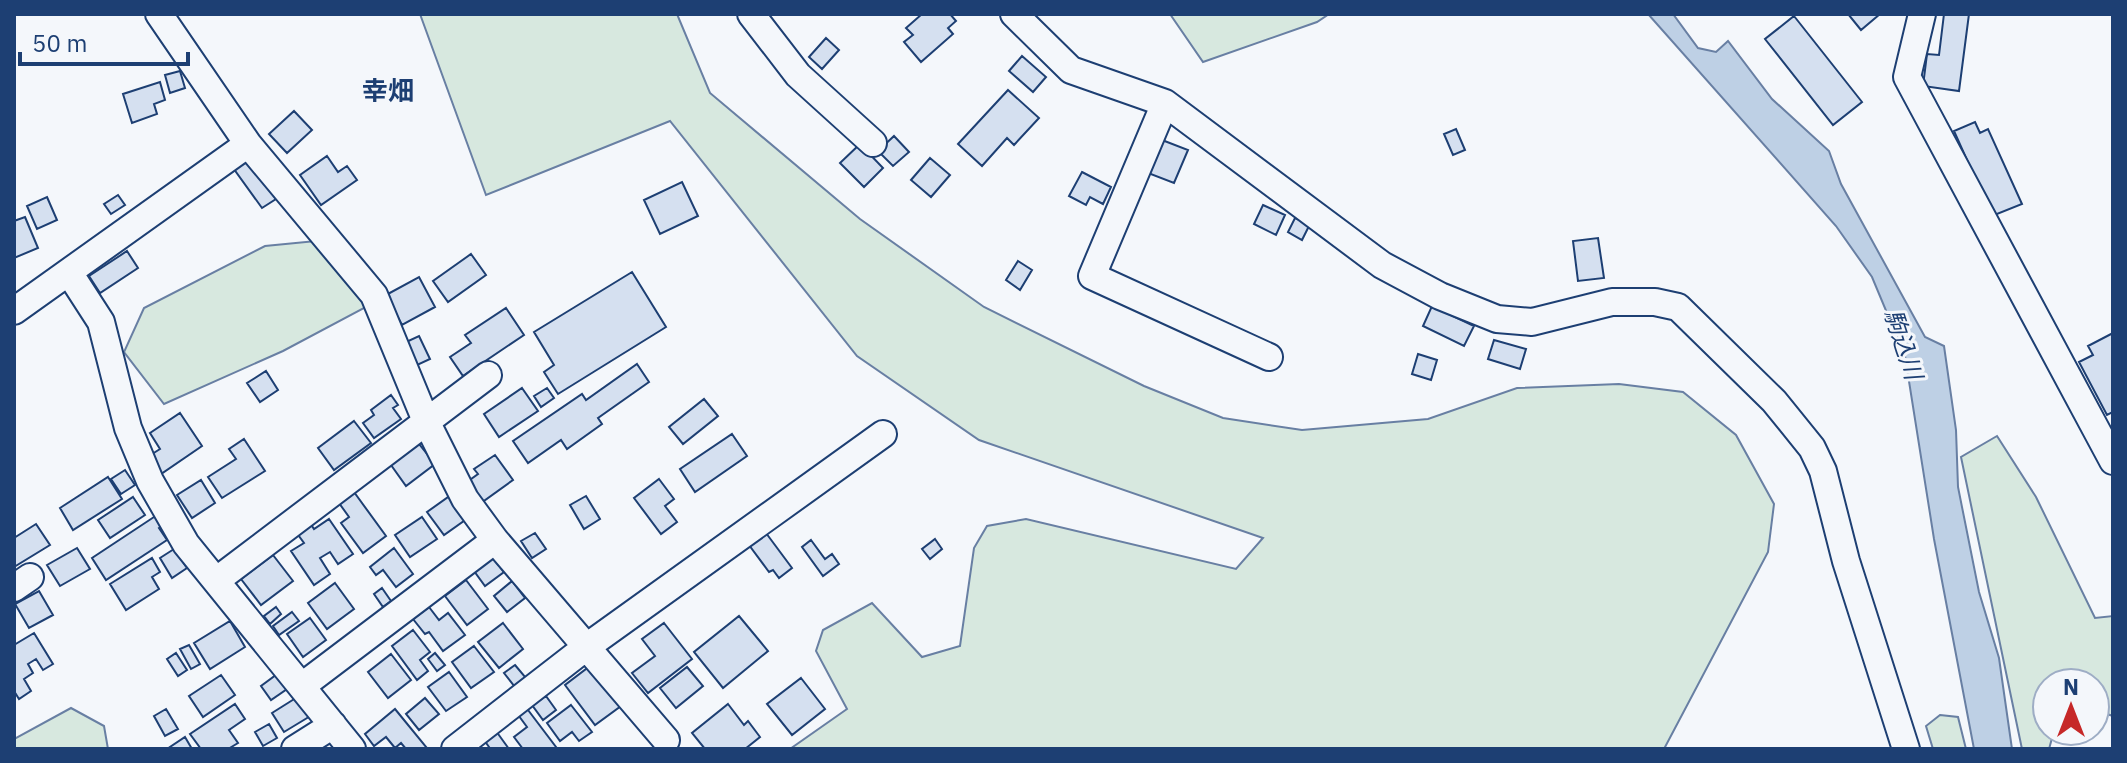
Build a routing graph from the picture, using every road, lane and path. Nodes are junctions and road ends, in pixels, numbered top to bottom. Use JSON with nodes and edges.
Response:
{"nodes":[{"id":1,"x":159,"y":14,"type":"edge"},
{"id":2,"x":751,"y":14,"type":"edge"},
{"id":3,"x":1014,"y":14,"type":"edge"},
{"id":4,"x":1922,"y":14,"type":"edge"},
{"id":5,"x":1165,"y":103,"type":"junction"},
{"id":6,"x":873,"y":143,"type":"dead end"},
{"id":7,"x":248,"y":144,"type":"junction"},
{"id":8,"x":70,"y":274,"type":"junction"},
{"id":9,"x":14,"y":311,"type":"edge"},
{"id":10,"x":1269,"y":357,"type":"dead end"},
{"id":11,"x":488,"y":375,"type":"dead end"},
{"id":12,"x":426,"y":421,"type":"junction"},
{"id":13,"x":883,"y":434,"type":"dead end"},
{"id":14,"x":2113,"y":461,"type":"edge"},
{"id":15,"x":495,"y":540,"type":"junction"},
{"id":16,"x":217,"y":580,"type":"junction"},
{"id":17,"x":585,"y":648,"type":"junction"},
{"id":18,"x":302,"y":686,"type":"junction"},
{"id":19,"x":333,"y":725,"type":"junction"},
{"id":20,"x":666,"y":740,"type":"dead end"},
{"id":21,"x":295,"y":749,"type":"edge"},
{"id":22,"x":352,"y":749,"type":"edge"},
{"id":23,"x":455,"y":749,"type":"edge"},
{"id":24,"x":1906,"y":749,"type":"edge"}],
"edges":[{"from":1,"to":7,"type":"street"},
{"from":2,"to":6,"type":"street"},
{"from":3,"to":5,"type":"street"},
{"from":4,"to":14,"type":"street"},
{"from":5,"to":10,"type":"street"},
{"from":5,"to":24,"type":"street"},
{"from":7,"to":8,"type":"street"},
{"from":7,"to":12,"type":"street"},
{"from":8,"to":9,"type":"street"},
{"from":8,"to":16,"type":"street"},
{"from":11,"to":12,"type":"street"},
{"from":12,"to":15,"type":"street"},
{"from":12,"to":16,"type":"street"},
{"from":13,"to":17,"type":"street"},
{"from":15,"to":17,"type":"street"},
{"from":15,"to":18,"type":"street"},
{"from":16,"to":18,"type":"street"},
{"from":17,"to":20,"type":"street"},
{"from":17,"to":23,"type":"street"},
{"from":18,"to":19,"type":"street"},
{"from":19,"to":21,"type":"street"},
{"from":19,"to":22,"type":"street"}]}
